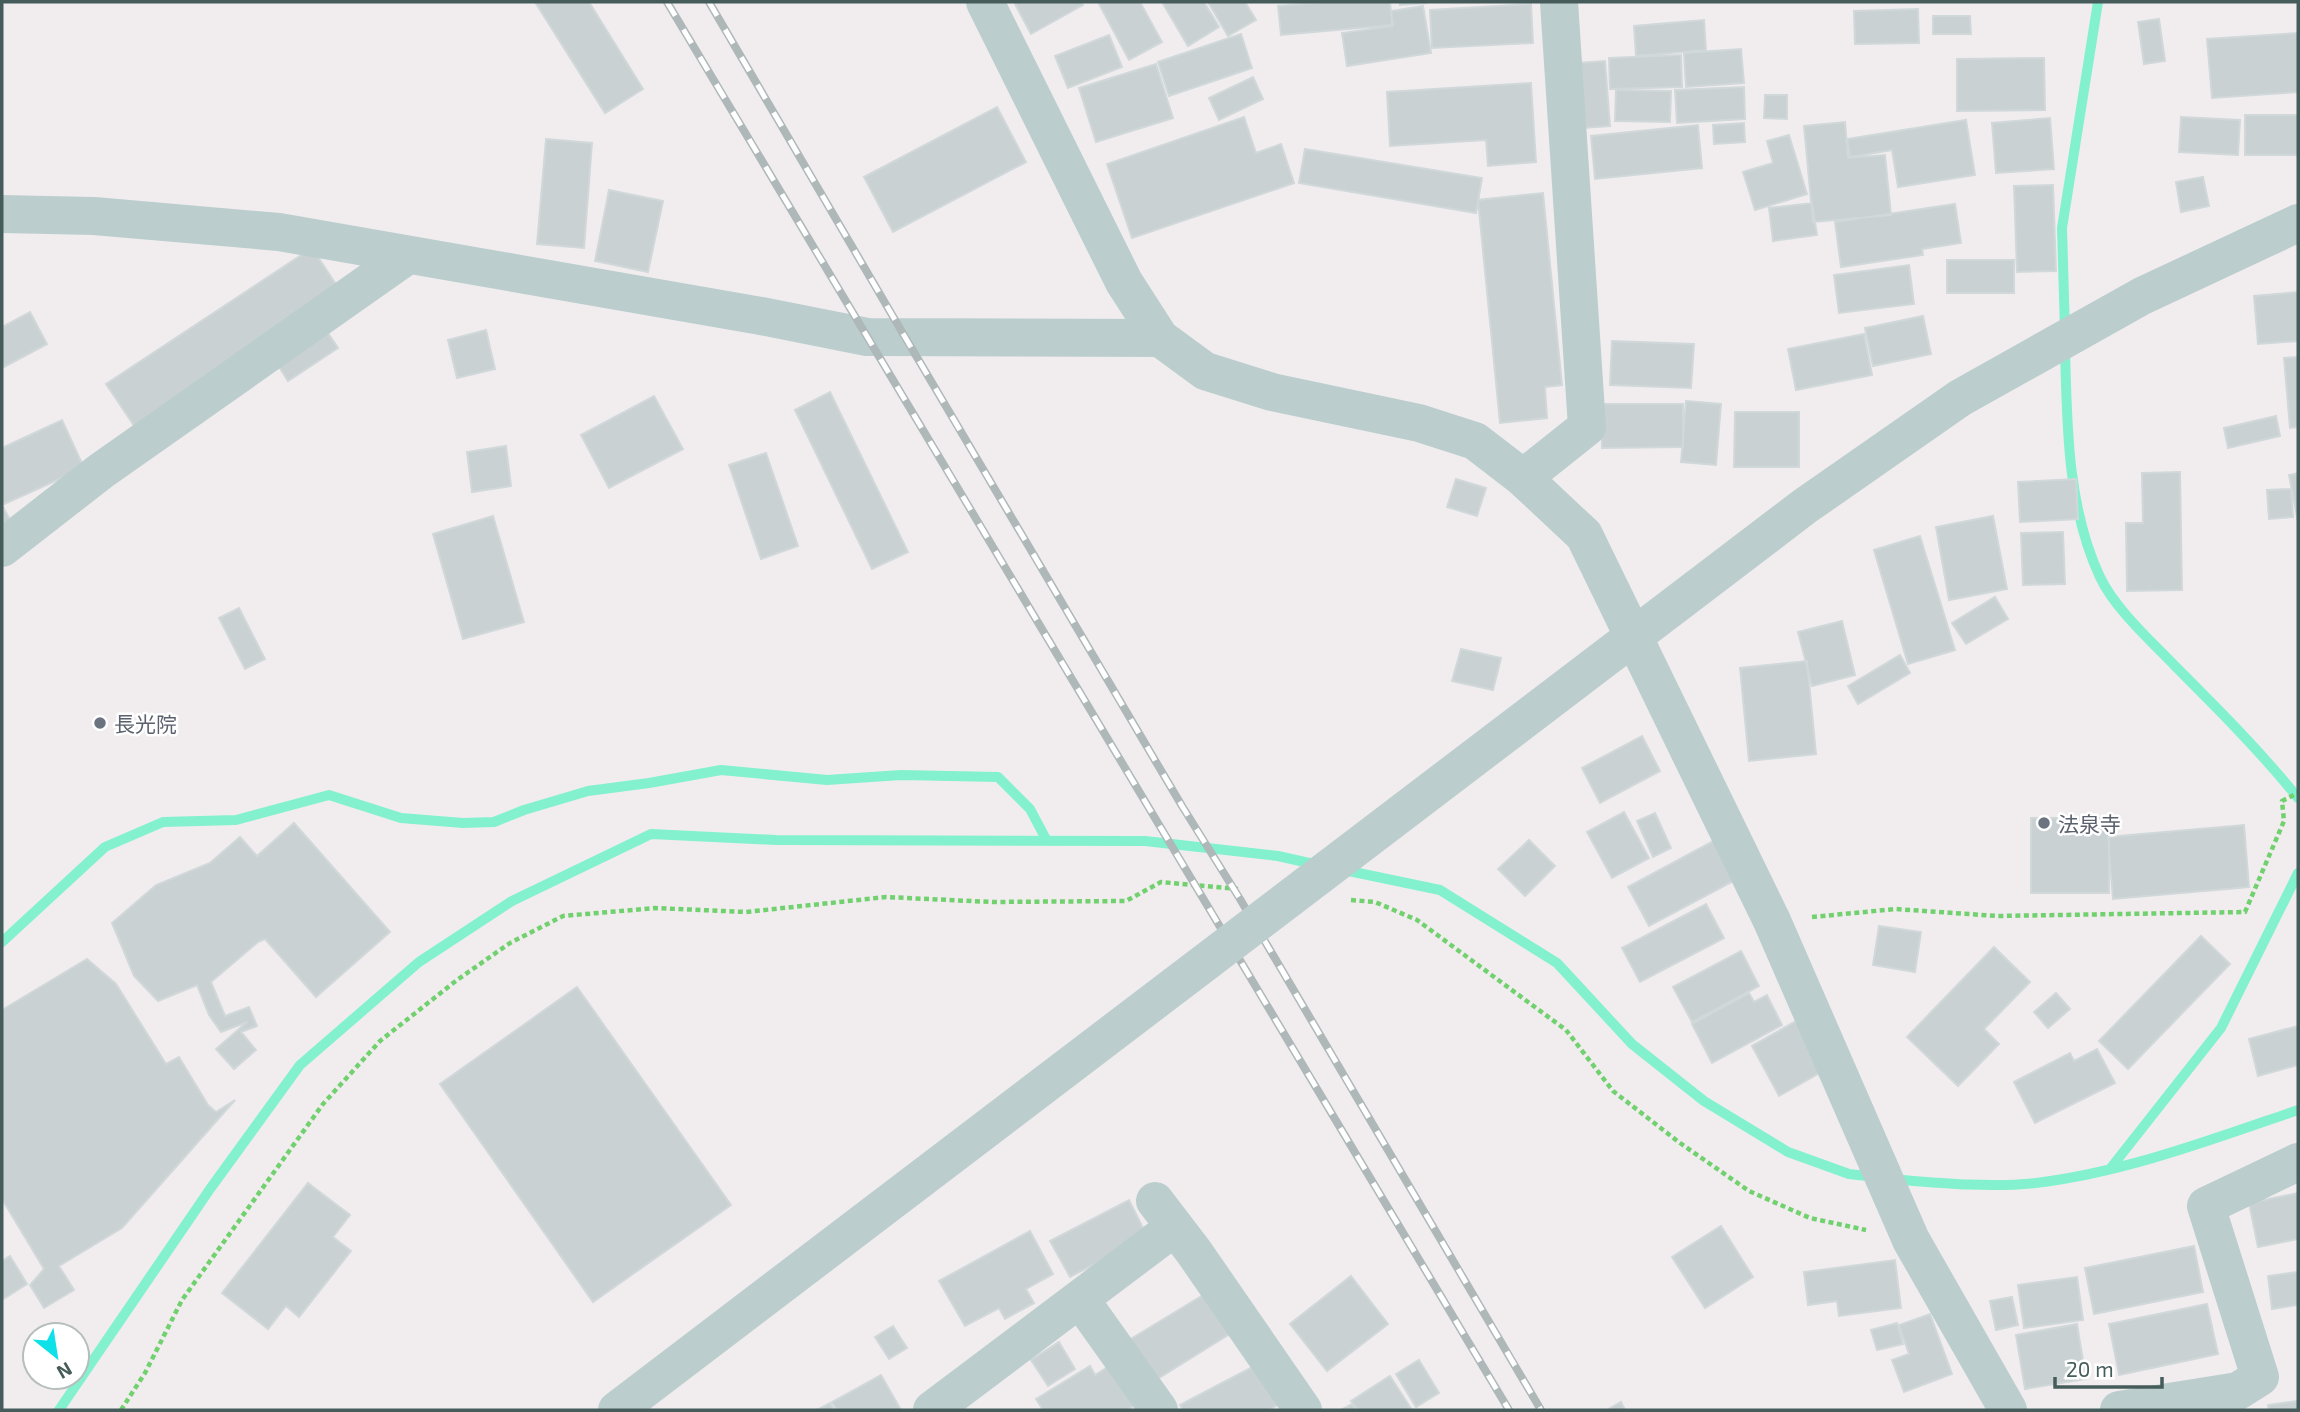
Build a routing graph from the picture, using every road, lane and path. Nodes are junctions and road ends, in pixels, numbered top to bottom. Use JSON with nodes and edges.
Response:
{"nodes":[{"id":1,"x":985,"y":2,"type":"edge"},
{"id":2,"x":1559,"y":2,"type":"edge"},
{"id":3,"x":2,"y":214,"type":"edge"},
{"id":4,"x":2298,"y":223,"type":"edge"},
{"id":5,"x":408,"y":255,"type":"junction"},
{"id":6,"x":1160,"y":338,"type":"junction"},
{"id":7,"x":1523,"y":478,"type":"junction"},
{"id":8,"x":2,"y":548,"type":"edge"},
{"id":9,"x":2298,"y":793,"type":"edge"},
{"id":10,"x":1241,"y":889,"type":"dead end"},
{"id":11,"x":1348,"y":899,"type":"dead end"},
{"id":12,"x":1772,"y":921,"type":"junction"},
{"id":13,"x":2298,"y":1162,"type":"edge"},
{"id":14,"x":1908,"y":1232,"type":"junction"},
{"id":15,"x":1080,"y":1298,"type":"junction"},
{"id":16,"x":121,"y":1410,"type":"edge"},
{"id":17,"x":617,"y":1410,"type":"edge"},
{"id":18,"x":932,"y":1410,"type":"edge"},
{"id":19,"x":1159,"y":1410,"type":"edge"},
{"id":20,"x":1303,"y":1410,"type":"edge"},
{"id":21,"x":2008,"y":1410,"type":"edge"},
{"id":22,"x":2119,"y":1410,"type":"edge"}],
"edges":[{"from":1,"to":6,"type":"street"},
{"from":2,"to":7,"type":"street"},
{"from":3,"to":5,"type":"street"},
{"from":4,"to":17,"type":"street","bridge":true},
{"from":5,"to":6,"type":"street"},
{"from":5,"to":8,"type":"street"},
{"from":6,"to":7,"type":"street"},
{"from":7,"to":12,"type":"street"},
{"from":9,"to":12,"type":"path"},
{"from":10,"to":16,"type":"path"},
{"from":11,"to":14,"type":"path"},
{"from":12,"to":14,"type":"street"},
{"from":13,"to":22,"type":"street"},
{"from":14,"to":21,"type":"street"},
{"from":15,"to":18,"type":"street"},
{"from":15,"to":19,"type":"street"},
{"from":15,"to":20,"type":"street"}]}
